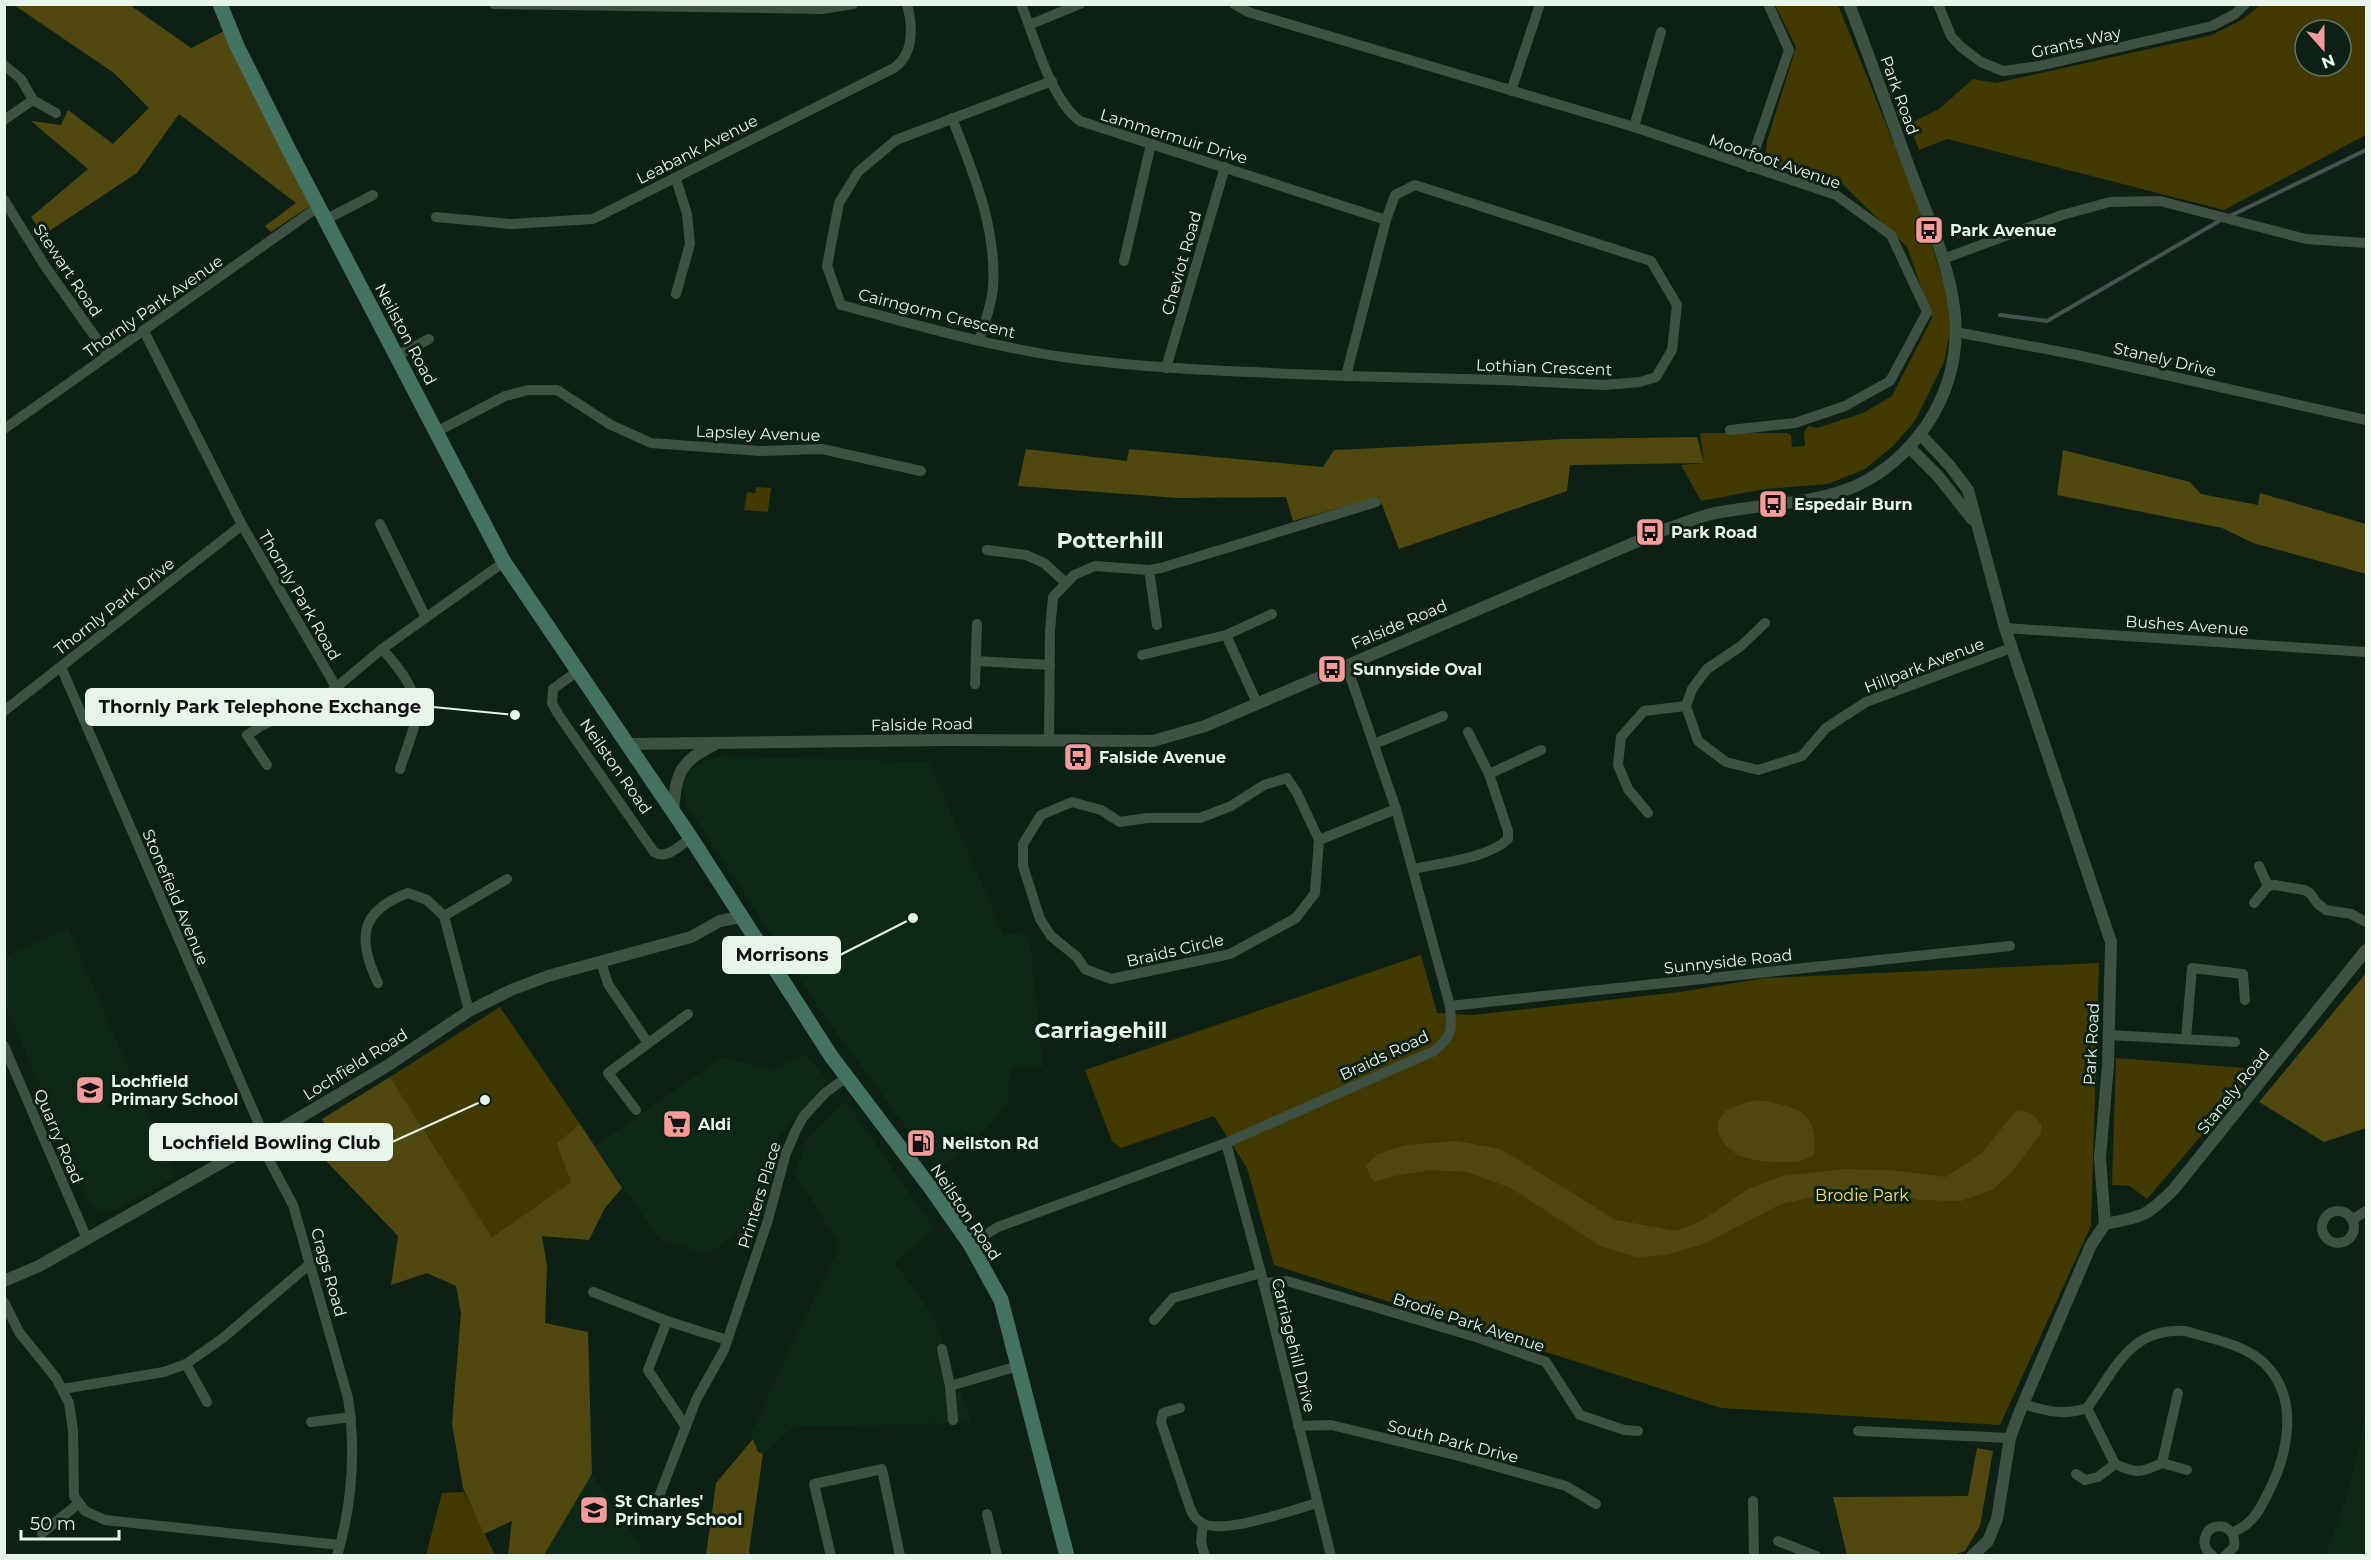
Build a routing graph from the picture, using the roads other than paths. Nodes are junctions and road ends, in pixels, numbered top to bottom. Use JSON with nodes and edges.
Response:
{"nodes":[{"id":1,"x":220,"y":4,"type":"edge"},
{"id":2,"x":494,"y":4,"type":"edge"},
{"id":3,"x":853,"y":4,"type":"edge"},
{"id":4,"x":907,"y":4,"type":"edge"},
{"id":5,"x":1021,"y":4,"type":"edge"},
{"id":6,"x":1080,"y":4,"type":"edge"},
{"id":7,"x":1234,"y":4,"type":"edge"},
{"id":8,"x":1540,"y":4,"type":"edge"},
{"id":9,"x":1768,"y":4,"type":"edge"},
{"id":10,"x":1849,"y":4,"type":"edge"},
{"id":11,"x":1938,"y":4,"type":"edge"},
{"id":12,"x":2245,"y":4,"type":"edge"},
{"id":13,"x":736,"y":7,"type":"edge"},
{"id":14,"x":1029,"y":25,"type":"junction"},
{"id":15,"x":1661,"y":32,"type":"dead end"},
{"id":16,"x":4,"y":65,"type":"edge"},
{"id":17,"x":1052,"y":81,"type":"junction"},
{"id":18,"x":1511,"y":91,"type":"junction"},
{"id":19,"x":33,"y":99,"type":"junction"},
{"id":20,"x":56,"y":113,"type":"dead end"},
{"id":21,"x":952,"y":118,"type":"junction"},
{"id":22,"x":4,"y":120,"type":"edge"},
{"id":23,"x":1634,"y":127,"type":"junction"},
{"id":24,"x":1151,"y":144,"type":"junction"},
{"id":25,"x":1225,"y":167,"type":"junction"},
{"id":26,"x":1749,"y":167,"type":"junction"},
{"id":27,"x":676,"y":179,"type":"junction"},
{"id":28,"x":373,"y":195,"type":"dead end"},
{"id":29,"x":4,"y":200,"type":"edge"},
{"id":30,"x":322,"y":213,"type":"junction"},
{"id":31,"x":436,"y":217,"type":"dead end"},
{"id":32,"x":1386,"y":220,"type":"junction"},
{"id":33,"x":2367,"y":243,"type":"edge"},
{"id":34,"x":1943,"y":259,"type":"junction"},
{"id":35,"x":1124,"y":261,"type":"dead end"},
{"id":36,"x":676,"y":294,"type":"dead end"},
{"id":37,"x":144,"y":331,"type":"junction"},
{"id":38,"x":1956,"y":332,"type":"junction"},
{"id":39,"x":429,"y":339,"type":"dead end"},
{"id":40,"x":979,"y":341,"type":"junction"},
{"id":41,"x":108,"y":355,"type":"junction"},
{"id":42,"x":396,"y":356,"type":"junction"},
{"id":43,"x":1166,"y":368,"type":"junction"},
{"id":44,"x":1346,"y":376,"type":"junction"},
{"id":45,"x":2367,"y":420,"type":"edge"},
{"id":46,"x":4,"y":429,"type":"edge"},
{"id":47,"x":1730,"y":430,"type":"dead end"},
{"id":48,"x":436,"y":432,"type":"junction"},
{"id":49,"x":1920,"y":434,"type":"junction"},
{"id":50,"x":1909,"y":447,"type":"junction"},
{"id":51,"x":921,"y":471,"type":"dead end"},
{"id":52,"x":1376,"y":502,"type":"dead end"},
{"id":53,"x":242,"y":525,"type":"junction"},
{"id":54,"x":380,"y":525,"type":"dead end"},
{"id":55,"x":1977,"y":525,"type":"junction"},
{"id":56,"x":987,"y":550,"type":"dead end"},
{"id":57,"x":504,"y":562,"type":"junction"},
{"id":58,"x":1149,"y":570,"type":"junction"},
{"id":59,"x":1066,"y":583,"type":"junction"},
{"id":60,"x":1272,"y":614,"type":"dead end"},
{"id":61,"x":426,"y":618,"type":"junction"},
{"id":62,"x":1765,"y":623,"type":"dead end"},
{"id":63,"x":976,"y":624,"type":"dead end"},
{"id":64,"x":1156,"y":625,"type":"dead end"},
{"id":65,"x":2004,"y":628,"type":"junction"},
{"id":66,"x":1226,"y":635,"type":"junction"},
{"id":67,"x":2011,"y":648,"type":"junction"},
{"id":68,"x":382,"y":649,"type":"junction"},
{"id":69,"x":2367,"y":652,"type":"edge"},
{"id":70,"x":1142,"y":655,"type":"dead end"},
{"id":71,"x":976,"y":660,"type":"junction"},
{"id":72,"x":1346,"y":664,"type":"junction"},
{"id":73,"x":1050,"y":665,"type":"junction"},
{"id":74,"x":61,"y":667,"type":"junction"},
{"id":75,"x":579,"y":670,"type":"junction"},
{"id":76,"x":975,"y":684,"type":"dead end"},
{"id":77,"x":336,"y":687,"type":"junction"},
{"id":78,"x":1257,"y":703,"type":"junction"},
{"id":79,"x":1686,"y":706,"type":"junction"},
{"id":80,"x":4,"y":711,"type":"edge"},
{"id":81,"x":1443,"y":716,"type":"dead end"},
{"id":82,"x":1468,"y":732,"type":"dead end"},
{"id":83,"x":1050,"y":741,"type":"junction"},
{"id":84,"x":721,"y":742,"type":"junction"},
{"id":85,"x":628,"y":744,"type":"junction"},
{"id":86,"x":1374,"y":744,"type":"junction"},
{"id":87,"x":1541,"y":750,"type":"dead end"},
{"id":88,"x":267,"y":765,"type":"dead end"},
{"id":89,"x":400,"y":769,"type":"dead end"},
{"id":90,"x":1489,"y":774,"type":"junction"},
{"id":91,"x":1396,"y":809,"type":"junction"},
{"id":92,"x":673,"y":812,"type":"junction"},
{"id":93,"x":1648,"y":813,"type":"dead end"},
{"id":94,"x":691,"y":838,"type":"junction"},
{"id":95,"x":1319,"y":840,"type":"junction"},
{"id":96,"x":2259,"y":866,"type":"dead end"},
{"id":97,"x":1414,"y":869,"type":"junction"},
{"id":98,"x":507,"y":879,"type":"dead end"},
{"id":99,"x":2268,"y":886,"type":"junction"},
{"id":100,"x":2254,"y":903,"type":"dead end"},
{"id":101,"x":444,"y":916,"type":"junction"},
{"id":102,"x":740,"y":917,"type":"junction"},
{"id":103,"x":2367,"y":922,"type":"edge"},
{"id":104,"x":2010,"y":946,"type":"dead end"},
{"id":105,"x":2367,"y":950,"type":"edge"},
{"id":106,"x":601,"y":962,"type":"junction"},
{"id":107,"x":378,"y":983,"type":"dead end"},
{"id":108,"x":2245,"y":1000,"type":"dead end"},
{"id":109,"x":1450,"y":1006,"type":"junction"},
{"id":110,"x":469,"y":1011,"type":"junction"},
{"id":111,"x":688,"y":1014,"type":"dead end"},
{"id":112,"x":2109,"y":1035,"type":"junction"},
{"id":113,"x":2186,"y":1040,"type":"junction"},
{"id":114,"x":2235,"y":1042,"type":"dead end"},
{"id":115,"x":648,"y":1043,"type":"junction"},
{"id":116,"x":4,"y":1046,"type":"edge"},
{"id":117,"x":847,"y":1077,"type":"junction"},
{"id":118,"x":636,"y":1110,"type":"dead end"},
{"id":119,"x":262,"y":1140,"type":"junction"},
{"id":120,"x":1226,"y":1143,"type":"junction"},
{"id":121,"x":2367,"y":1211,"type":"edge"},
{"id":122,"x":2352,"y":1220,"type":"dead end"},
{"id":123,"x":2105,"y":1224,"type":"junction"},
{"id":124,"x":87,"y":1239,"type":"junction"},
{"id":125,"x":970,"y":1244,"type":"junction"},
{"id":126,"x":311,"y":1263,"type":"junction"},
{"id":127,"x":1262,"y":1278,"type":"junction"},
{"id":128,"x":4,"y":1281,"type":"edge"},
{"id":129,"x":593,"y":1292,"type":"dead end"},
{"id":130,"x":4,"y":1302,"type":"edge"},
{"id":131,"x":1154,"y":1320,"type":"dead end"},
{"id":132,"x":667,"y":1321,"type":"junction"},
{"id":133,"x":727,"y":1340,"type":"junction"},
{"id":134,"x":942,"y":1349,"type":"dead end"},
{"id":135,"x":186,"y":1364,"type":"junction"},
{"id":136,"x":1018,"y":1366,"type":"junction"},
{"id":137,"x":951,"y":1386,"type":"junction"},
{"id":138,"x":63,"y":1389,"type":"junction"},
{"id":139,"x":2178,"y":1393,"type":"dead end"},
{"id":140,"x":207,"y":1402,"type":"dead end"},
{"id":141,"x":2023,"y":1404,"type":"junction"},
{"id":142,"x":1180,"y":1408,"type":"dead end"},
{"id":143,"x":2087,"y":1408,"type":"junction"},
{"id":144,"x":351,"y":1418,"type":"junction"},
{"id":145,"x":953,"y":1420,"type":"dead end"},
{"id":146,"x":311,"y":1422,"type":"dead end"},
{"id":147,"x":1298,"y":1426,"type":"junction"},
{"id":148,"x":686,"y":1427,"type":"junction"},
{"id":149,"x":1638,"y":1431,"type":"dead end"},
{"id":150,"x":1858,"y":1431,"type":"dead end"},
{"id":151,"x":2010,"y":1438,"type":"junction"},
{"id":152,"x":2162,"y":1462,"type":"junction"},
{"id":153,"x":2115,"y":1464,"type":"junction"},
{"id":154,"x":2187,"y":1470,"type":"dead end"},
{"id":155,"x":2076,"y":1474,"type":"dead end"},
{"id":156,"x":658,"y":1499,"type":"dead end"},
{"id":157,"x":1754,"y":1501,"type":"dead end"},
{"id":158,"x":1317,"y":1503,"type":"junction"},
{"id":159,"x":78,"y":1504,"type":"junction"},
{"id":160,"x":1596,"y":1504,"type":"dead end"},
{"id":161,"x":987,"y":1514,"type":"dead end"},
{"id":162,"x":1203,"y":1524,"type":"junction"},
{"id":163,"x":42,"y":1533,"type":"dead end"},
{"id":164,"x":2232,"y":1533,"type":"junction"},
{"id":165,"x":1778,"y":1541,"type":"dead end"},
{"id":166,"x":339,"y":1550,"type":"edge"},
{"id":167,"x":831,"y":1556,"type":"edge"},
{"id":168,"x":900,"y":1556,"type":"edge"},
{"id":169,"x":997,"y":1556,"type":"edge"},
{"id":170,"x":1067,"y":1556,"type":"edge"},
{"id":171,"x":1205,"y":1556,"type":"edge"},
{"id":172,"x":1330,"y":1556,"type":"edge"},
{"id":173,"x":1754,"y":1556,"type":"edge"},
{"id":174,"x":1816,"y":1556,"type":"edge"},
{"id":175,"x":1972,"y":1556,"type":"edge"},
{"id":176,"x":2213,"y":1556,"type":"edge"},
{"id":177,"x":2225,"y":1556,"type":"edge"}],
"edges":[{"from":1,"to":30,"type":"main road","name":"Neilston Road"},
{"from":2,"to":13,"type":"street"},
{"from":3,"to":13,"type":"street"},
{"from":4,"to":27,"type":"street","name":"Leabank Avenue"},
{"from":5,"to":14,"type":"street","name":"Lammermuir Drive"},
{"from":6,"to":14,"type":"street"},
{"from":7,"to":18,"type":"street","name":"Moorfoot Avenue"},
{"from":8,"to":18,"type":"street"},
{"from":9,"to":26,"type":"street"},
{"from":10,"to":34,"type":"street","name":"Park Road"},
{"from":11,"to":12,"type":"street","name":"Grants Way"},
{"from":14,"to":17,"type":"street","name":"Lammermuir Drive"},
{"from":15,"to":23,"type":"street"},
{"from":16,"to":19,"type":"street"},
{"from":17,"to":21,"type":"street","name":"Cairngorm Crescent"},
{"from":17,"to":24,"type":"street","name":"Lammermuir Drive"},
{"from":18,"to":23,"type":"street","name":"Moorfoot Avenue"},
{"from":19,"to":20,"type":"street"},
{"from":19,"to":22,"type":"street"},
{"from":21,"to":40,"type":"street"},
{"from":21,"to":40,"type":"street","name":"Cairngorm Crescent"},
{"from":23,"to":26,"type":"street","name":"Moorfoot Avenue"},
{"from":24,"to":25,"type":"street","name":"Lammermuir Drive"},
{"from":24,"to":35,"type":"street"},
{"from":25,"to":32,"type":"street","name":"Lammermuir Drive"},
{"from":25,"to":43,"type":"street","name":"Cheviot Road"},
{"from":26,"to":47,"type":"street","name":"Moorfoot Avenue"},
{"from":27,"to":31,"type":"street","name":"Leabank Avenue"},
{"from":27,"to":36,"type":"street"},
{"from":28,"to":30,"type":"street","name":"Thornly Park Avenue"},
{"from":29,"to":41,"type":"street","name":"Stewart Road"},
{"from":30,"to":37,"type":"street","name":"Thornly Park Avenue"},
{"from":30,"to":42,"type":"main road","name":"Neilston Road"},
{"from":32,"to":44,"type":"street","name":"Lothian Crescent"},
{"from":32,"to":44,"type":"street","name":"Lothian Crescent"},
{"from":33,"to":34,"type":"street"},
{"from":34,"to":38,"type":"street","name":"Park Road"},
{"from":37,"to":41,"type":"street","name":"Thornly Park Avenue"},
{"from":37,"to":53,"type":"street","name":"Thornly Park Road"},
{"from":38,"to":45,"type":"street","name":"Stanely Drive"},
{"from":38,"to":49,"type":"street","name":"Park Road"},
{"from":39,"to":42,"type":"street"},
{"from":40,"to":43,"type":"street","name":"Cairngorm Crescent"},
{"from":41,"to":46,"type":"street","name":"Thornly Park Avenue"},
{"from":42,"to":48,"type":"main road","name":"Neilston Road"},
{"from":43,"to":44,"type":"street","name":"Cairngorm Crescent"},
{"from":48,"to":51,"type":"street","name":"Lapsley Avenue"},
{"from":48,"to":57,"type":"main road","name":"Neilston Road"},
{"from":49,"to":50,"type":"street","name":"Falside Road"},
{"from":49,"to":55,"type":"street","name":"Park Road"},
{"from":50,"to":55,"type":"street","name":"Park Road"},
{"from":50,"to":72,"type":"street","name":"Falside Road"},
{"from":52,"to":58,"type":"street"},
{"from":53,"to":74,"type":"street","name":"Thornly Park Drive"},
{"from":53,"to":77,"type":"street","name":"Thornly Park Road"},
{"from":54,"to":61,"type":"street"},
{"from":55,"to":65,"type":"street","name":"Park Road"},
{"from":56,"to":59,"type":"street"},
{"from":57,"to":61,"type":"street","name":"Thornly Park Road"},
{"from":57,"to":75,"type":"main road","name":"Neilston Road"},
{"from":58,"to":59,"type":"street"},
{"from":58,"to":64,"type":"street"},
{"from":59,"to":73,"type":"street"},
{"from":60,"to":66,"type":"street"},
{"from":61,"to":68,"type":"street","name":"Thornly Park Road"},
{"from":62,"to":79,"type":"street"},
{"from":63,"to":71,"type":"street"},
{"from":65,"to":67,"type":"street","name":"Park Road"},
{"from":65,"to":69,"type":"street","name":"Bushes Avenue"},
{"from":66,"to":70,"type":"street"},
{"from":66,"to":78,"type":"street"},
{"from":67,"to":79,"type":"street","name":"Hillpark Avenue"},
{"from":67,"to":112,"type":"street","name":"Park Road"},
{"from":68,"to":77,"type":"street","name":"Thornly Park Road"},
{"from":68,"to":89,"type":"street"},
{"from":71,"to":73,"type":"street"},
{"from":71,"to":76,"type":"street"},
{"from":72,"to":78,"type":"street","name":"Falside Road"},
{"from":72,"to":86,"type":"street","name":"Braids Road"},
{"from":73,"to":83,"type":"street"},
{"from":74,"to":80,"type":"street","name":"Thornly Park Drive"},
{"from":74,"to":119,"type":"street","name":"Stonefield Avenue"},
{"from":75,"to":85,"type":"main road","name":"Neilston Road"},
{"from":75,"to":94,"type":"street","name":"Neilston Road"},
{"from":77,"to":88,"type":"street"},
{"from":78,"to":83,"type":"street","name":"Falside Road"},
{"from":79,"to":93,"type":"street"},
{"from":81,"to":86,"type":"street"},
{"from":82,"to":90,"type":"street"},
{"from":83,"to":84,"type":"street","name":"Falside Road"},
{"from":84,"to":85,"type":"street","name":"Falside Road"},
{"from":84,"to":92,"type":"street","name":"Falside Road"},
{"from":85,"to":92,"type":"main road","name":"Neilston Road"},
{"from":86,"to":91,"type":"street","name":"Braids Road"},
{"from":87,"to":90,"type":"street"},
{"from":90,"to":97,"type":"street"},
{"from":91,"to":95,"type":"street"},
{"from":91,"to":97,"type":"street","name":"Braids Road"},
{"from":92,"to":94,"type":"main road","name":"Neilston Road"},
{"from":94,"to":102,"type":"main road","name":"Neilston Road"},
{"from":95,"to":95,"type":"street","name":"Braids Circle"},
{"from":96,"to":99,"type":"street"},
{"from":97,"to":109,"type":"street","name":"Braids Road"},
{"from":98,"to":101,"type":"street"},
{"from":99,"to":100,"type":"street"},
{"from":99,"to":103,"type":"street"},
{"from":101,"to":107,"type":"street"},
{"from":101,"to":110,"type":"street"},
{"from":102,"to":106,"type":"street","name":"Lochfield Road"},
{"from":102,"to":117,"type":"main road","name":"Neilston Road"},
{"from":104,"to":109,"type":"street","name":"Sunnyside Road"},
{"from":105,"to":123,"type":"street","name":"Stanely Road"},
{"from":106,"to":110,"type":"street","name":"Lochfield Road"},
{"from":106,"to":115,"type":"street"},
{"from":108,"to":113,"type":"street"},
{"from":109,"to":120,"type":"street","name":"Braids Road"},
{"from":110,"to":119,"type":"street","name":"Lochfield Road"},
{"from":111,"to":115,"type":"street"},
{"from":112,"to":113,"type":"street"},
{"from":112,"to":123,"type":"street","name":"Park Road"},
{"from":113,"to":114,"type":"street"},
{"from":115,"to":118,"type":"street"},
{"from":116,"to":124,"type":"street","name":"Quarry Road"},
{"from":117,"to":125,"type":"main road","name":"Neilston Road"},
{"from":117,"to":133,"type":"street","name":"Printers Place"},
{"from":119,"to":124,"type":"street","name":"Lochfield Road"},
{"from":119,"to":126,"type":"street","name":"Crags Road"},
{"from":120,"to":125,"type":"street","name":"Braids Road"},
{"from":120,"to":127,"type":"street","name":"Carriagehill Drive"},
{"from":121,"to":122,"type":"street"},
{"from":123,"to":141,"type":"street"},
{"from":124,"to":128,"type":"street","name":"Lochfield Road"},
{"from":125,"to":136,"type":"main road","name":"Neilston Road"},
{"from":126,"to":135,"type":"street"},
{"from":126,"to":144,"type":"street","name":"Crags Road"},
{"from":127,"to":131,"type":"street","name":"Brodie Park Avenue"},
{"from":127,"to":147,"type":"street","name":"Carriagehill Drive"},
{"from":127,"to":149,"type":"street","name":"Brodie Park Avenue"},
{"from":129,"to":132,"type":"street"},
{"from":130,"to":138,"type":"street"},
{"from":132,"to":133,"type":"street"},
{"from":132,"to":148,"type":"street"},
{"from":133,"to":148,"type":"street","name":"Printers Place"},
{"from":134,"to":137,"type":"street"},
{"from":135,"to":138,"type":"street"},
{"from":135,"to":140,"type":"street"},
{"from":136,"to":137,"type":"street"},
{"from":136,"to":170,"type":"main road","name":"Neilston Road"},
{"from":137,"to":145,"type":"street"},
{"from":138,"to":159,"type":"street"},
{"from":139,"to":152,"type":"street"},
{"from":141,"to":143,"type":"street"},
{"from":141,"to":151,"type":"street"},
{"from":142,"to":162,"type":"street"},
{"from":143,"to":153,"type":"street"},
{"from":143,"to":164,"type":"street"},
{"from":144,"to":146,"type":"street"},
{"from":144,"to":166,"type":"street","name":"Crags Road"},
{"from":147,"to":158,"type":"street","name":"Carriagehill Drive"},
{"from":147,"to":160,"type":"street","name":"South Park Drive"},
{"from":148,"to":156,"type":"street","name":"Printers Place"},
{"from":150,"to":151,"type":"street"},
{"from":151,"to":175,"type":"street"},
{"from":152,"to":153,"type":"street"},
{"from":152,"to":154,"type":"street"},
{"from":153,"to":155,"type":"street"},
{"from":157,"to":173,"type":"street"},
{"from":158,"to":162,"type":"street"},
{"from":158,"to":172,"type":"street","name":"Carriagehill Drive"},
{"from":159,"to":163,"type":"street"},
{"from":159,"to":166,"type":"street"},
{"from":161,"to":169,"type":"street"},
{"from":162,"to":171,"type":"street"},
{"from":164,"to":176,"type":"street"},
{"from":164,"to":177,"type":"street"},
{"from":165,"to":174,"type":"street"},
{"from":167,"to":168,"type":"street"}]}
